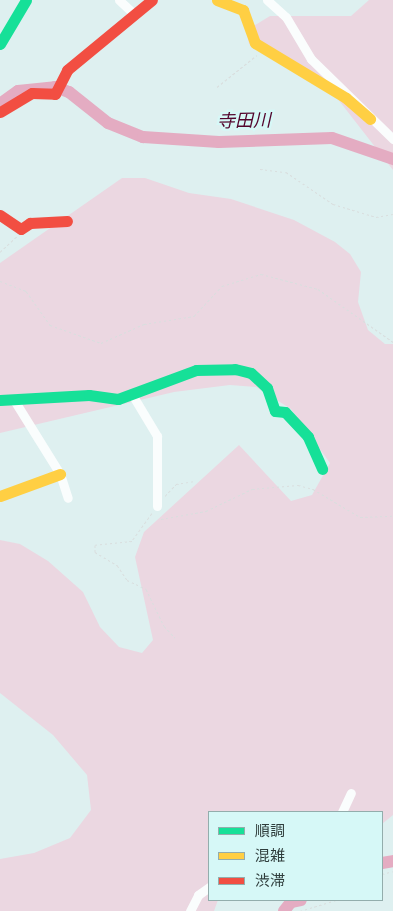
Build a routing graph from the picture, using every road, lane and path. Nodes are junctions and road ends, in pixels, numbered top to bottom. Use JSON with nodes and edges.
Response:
{"nodes":[{"id":1,"x":26,"y":0,"type":"edge"},
{"id":2,"x":119,"y":0,"type":"edge"},
{"id":3,"x":152,"y":0,"type":"edge"},
{"id":4,"x":217,"y":0,"type":"edge"},
{"id":5,"x":267,"y":0,"type":"edge"},
{"id":6,"x":135,"y":15,"type":"junction"},
{"id":7,"x":0,"y":44,"type":"edge"},
{"id":8,"x":264,"y":48,"type":"junction"},
{"id":9,"x":217,"y":87,"type":"dead end"},
{"id":10,"x":0,"y":112,"type":"edge"},
{"id":11,"x":370,"y":119,"type":"junction"},
{"id":12,"x":393,"y":139,"type":"edge"},
{"id":13,"x":260,"y":168,"type":"dead end"},
{"id":14,"x":393,"y":214,"type":"edge"},
{"id":15,"x":0,"y":215,"type":"edge"},
{"id":16,"x":67,"y":221,"type":"dead end"},
{"id":17,"x":21,"y":229,"type":"junction"},
{"id":18,"x":0,"y":252,"type":"edge"},
{"id":19,"x":0,"y":281,"type":"edge"},
{"id":20,"x":393,"y":342,"type":"edge"},
{"id":21,"x":133,"y":396,"type":"junction"},
{"id":22,"x":0,"y":400,"type":"edge"},
{"id":23,"x":14,"y":400,"type":"junction"},
{"id":24,"x":322,"y":469,"type":"dead end"},
{"id":25,"x":60,"y":474,"type":"junction"},
{"id":26,"x":196,"y":481,"type":"dead end"},
{"id":27,"x":0,"y":496,"type":"edge"},
{"id":28,"x":68,"y":498,"type":"dead end"},
{"id":29,"x":157,"y":506,"type":"junction"},
{"id":30,"x":393,"y":516,"type":"edge"},
{"id":31,"x":161,"y":519,"type":"dead end"},
{"id":32,"x":176,"y":638,"type":"dead end"},
{"id":33,"x":351,"y":793,"type":"dead end"},
{"id":34,"x":342,"y":811,"type":"edge"},
{"id":35,"x":208,"y":888,"type":"edge"},
{"id":36,"x":332,"y":901,"type":"edge"},
{"id":37,"x":190,"y":911,"type":"edge"},
{"id":38,"x":300,"y":911,"type":"edge"}],
"edges":[{"from":1,"to":7,"type":"street"},
{"from":2,"to":6,"type":"street"},
{"from":3,"to":6,"type":"street"},
{"from":4,"to":8,"type":"street"},
{"from":5,"to":11,"type":"street"},
{"from":6,"to":10,"type":"street"},
{"from":8,"to":9,"type":"path"},
{"from":8,"to":11,"type":"street"},
{"from":11,"to":12,"type":"street"},
{"from":13,"to":14,"type":"path"},
{"from":15,"to":17,"type":"street"},
{"from":16,"to":17,"type":"street"},
{"from":17,"to":18,"type":"path"},
{"from":19,"to":20,"type":"path"},
{"from":21,"to":23,"type":"street"},
{"from":21,"to":24,"type":"street"},
{"from":21,"to":29,"type":"street"},
{"from":22,"to":23,"type":"street"},
{"from":23,"to":25,"type":"street"},
{"from":25,"to":27,"type":"street"},
{"from":25,"to":28,"type":"street"},
{"from":26,"to":29,"type":"path"},
{"from":29,"to":32,"type":"path"},
{"from":30,"to":31,"type":"path"},
{"from":33,"to":34,"type":"street"},
{"from":35,"to":37,"type":"street"},
{"from":36,"to":38,"type":"path"}]}
